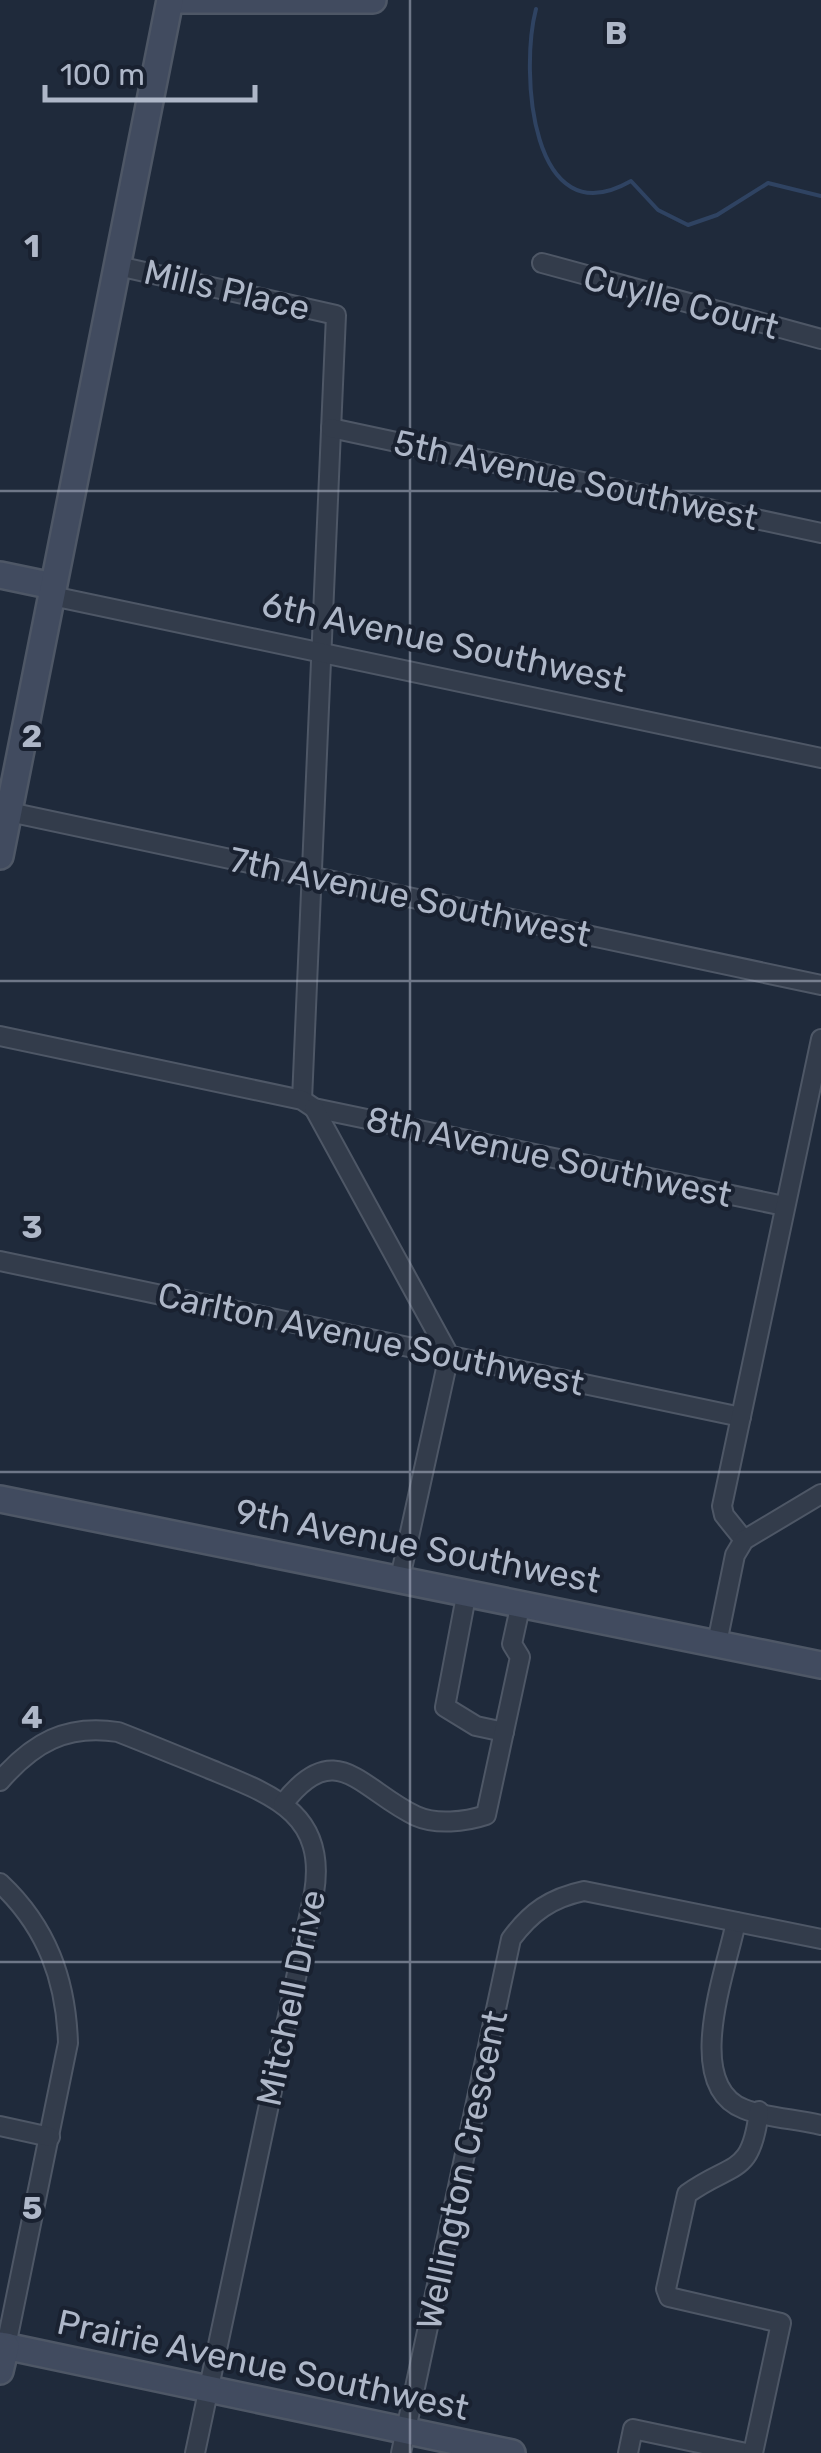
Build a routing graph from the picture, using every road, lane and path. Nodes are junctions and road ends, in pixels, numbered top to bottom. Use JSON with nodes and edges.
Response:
{"nodes":[{"id":1,"x":170,"y":0,"type":"edge"},
{"id":2,"x":373,"y":0,"type":"edge"},
{"id":3,"x":542,"y":263,"type":"dead end"},
{"id":4,"x":118,"y":266,"type":"junction"},
{"id":5,"x":821,"y":338,"type":"edge"},
{"id":6,"x":331,"y":428,"type":"junction"},
{"id":7,"x":821,"y":532,"type":"edge"},
{"id":8,"x":0,"y":575,"type":"edge"},
{"id":9,"x":52,"y":591,"type":"junction"},
{"id":10,"x":322,"y":652,"type":"junction"},
{"id":11,"x":821,"y":758,"type":"edge"},
{"id":12,"x":5,"y":811,"type":"edge"},
{"id":13,"x":0,"y":856,"type":"edge"},
{"id":14,"x":312,"y":876,"type":"junction"},
{"id":15,"x":821,"y":985,"type":"edge"},
{"id":16,"x":0,"y":1036,"type":"edge"},
{"id":17,"x":821,"y":1038,"type":"edge"},
{"id":18,"x":308,"y":1104,"type":"junction"},
{"id":19,"x":784,"y":1206,"type":"junction"},
{"id":20,"x":0,"y":1261,"type":"edge"},
{"id":21,"x":449,"y":1355,"type":"junction"},
{"id":22,"x":741,"y":1417,"type":"junction"},
{"id":23,"x":821,"y":1494,"type":"edge"},
{"id":24,"x":0,"y":1499,"type":"edge"},
{"id":25,"x":744,"y":1540,"type":"junction"},
{"id":26,"x":400,"y":1578,"type":"junction"},
{"id":27,"x":466,"y":1592,"type":"junction"},
{"id":28,"x":521,"y":1602,"type":"junction"},
{"id":29,"x":717,"y":1642,"type":"junction"},
{"id":30,"x":821,"y":1665,"type":"edge"},
{"id":31,"x":504,"y":1732,"type":"junction"},
{"id":32,"x":0,"y":1780,"type":"edge"},
{"id":33,"x":283,"y":1804,"type":"junction"},
{"id":34,"x":0,"y":1883,"type":"edge"},
{"id":35,"x":736,"y":1922,"type":"junction"},
{"id":36,"x":821,"y":1939,"type":"edge"},
{"id":37,"x":759,"y":2112,"type":"junction"},
{"id":38,"x":821,"y":2124,"type":"edge"},
{"id":39,"x":0,"y":2126,"type":"edge"},
{"id":40,"x":50,"y":2137,"type":"junction"},
{"id":41,"x":2,"y":2354,"type":"edge"},
{"id":42,"x":209,"y":2389,"type":"junction"},
{"id":43,"x":403,"y":2442,"type":"edge"},
{"id":44,"x":196,"y":2453,"type":"edge"},
{"id":45,"x":512,"y":2453,"type":"edge"},
{"id":46,"x":628,"y":2453,"type":"edge"},
{"id":47,"x":749,"y":2453,"type":"edge"}],
"edges":[{"from":1,"to":2,"type":"street"},
{"from":1,"to":4,"type":"street"},
{"from":3,"to":5,"type":"street","name":"Cuylle Court"},
{"from":4,"to":6,"type":"street","name":"Mills Place"},
{"from":4,"to":9,"type":"street"},
{"from":6,"to":7,"type":"street","name":"5th Avenue Southwest"},
{"from":6,"to":10,"type":"street"},
{"from":8,"to":9,"type":"street","name":"6th Avenue Southwest"},
{"from":9,"to":10,"type":"street","name":"6th Avenue Southwest"},
{"from":9,"to":12,"type":"street"},
{"from":10,"to":11,"type":"street","name":"6th Avenue Southwest"},
{"from":10,"to":14,"type":"street"},
{"from":12,"to":13,"type":"street"},
{"from":12,"to":14,"type":"street","name":"7th Avenue Southwest"},
{"from":14,"to":15,"type":"street","name":"7th Avenue Southwest"},
{"from":14,"to":18,"type":"street"},
{"from":16,"to":18,"type":"street","name":"8th Avenue Southwest"},
{"from":17,"to":19,"type":"street"},
{"from":18,"to":19,"type":"street","name":"8th Avenue Southwest"},
{"from":18,"to":21,"type":"street"},
{"from":19,"to":22,"type":"street"},
{"from":20,"to":21,"type":"street","name":"Carlton Avenue Southwest"},
{"from":21,"to":22,"type":"street","name":"Carlton Avenue Southwest"},
{"from":21,"to":26,"type":"street"},
{"from":22,"to":25,"type":"street"},
{"from":23,"to":25,"type":"street"},
{"from":24,"to":26,"type":"street","name":"9th Avenue Southwest"},
{"from":25,"to":29,"type":"street"},
{"from":26,"to":27,"type":"street","name":"9th Avenue Southwest"},
{"from":27,"to":28,"type":"street","name":"9th Avenue Southwest"},
{"from":27,"to":31,"type":"street"},
{"from":28,"to":29,"type":"street","name":"9th Avenue Southwest"},
{"from":28,"to":31,"type":"street"},
{"from":29,"to":30,"type":"street","name":"9th Avenue Southwest"},
{"from":31,"to":33,"type":"street"},
{"from":32,"to":33,"type":"street","name":"Mitchell Drive"},
{"from":33,"to":42,"type":"street","name":"Mitchell Drive"},
{"from":34,"to":40,"type":"street"},
{"from":35,"to":36,"type":"street"},
{"from":35,"to":37,"type":"street"},
{"from":35,"to":43,"type":"street","name":"Wellington Crescent"},
{"from":37,"to":38,"type":"street"},
{"from":37,"to":47,"type":"street"},
{"from":39,"to":40,"type":"street"},
{"from":40,"to":41,"type":"street"},
{"from":41,"to":42,"type":"street","name":"Prairie Avenue Southwest"},
{"from":42,"to":43,"type":"street","name":"Prairie Avenue Southwest"},
{"from":42,"to":44,"type":"street","name":"Mitchell Drive"},
{"from":43,"to":45,"type":"street","name":"Prairie Avenue Southwest"},
{"from":46,"to":47,"type":"street"}]}
